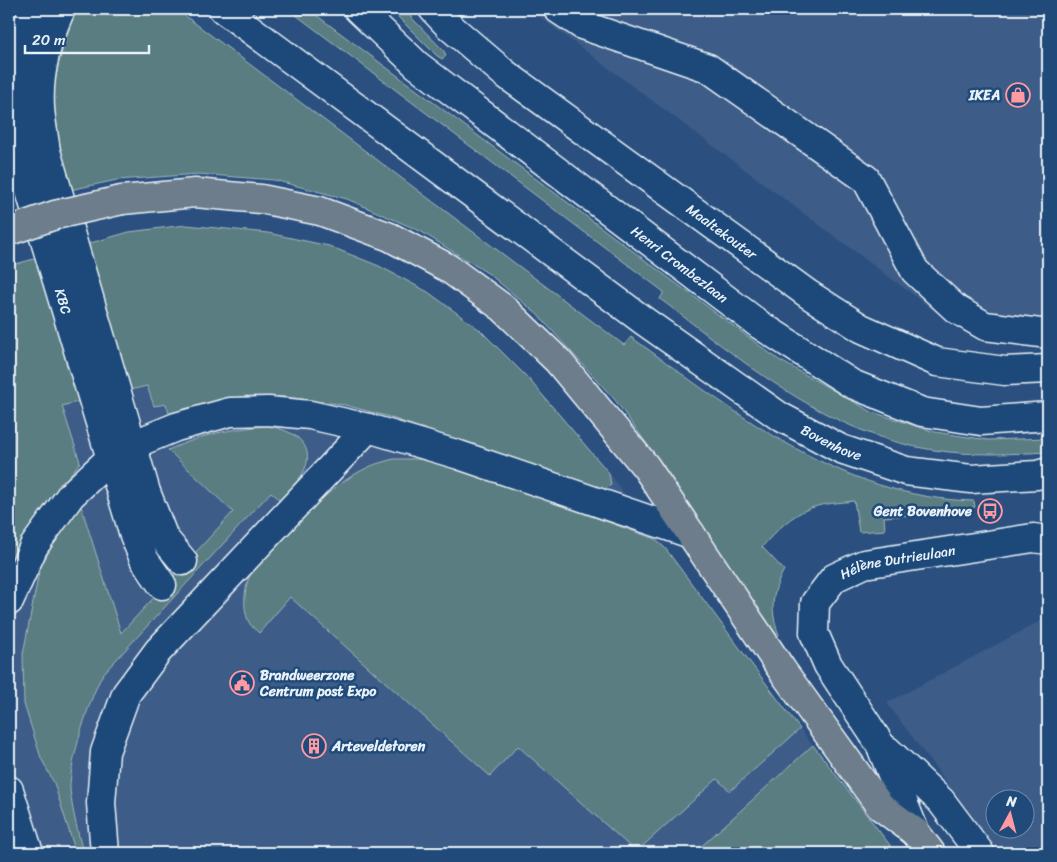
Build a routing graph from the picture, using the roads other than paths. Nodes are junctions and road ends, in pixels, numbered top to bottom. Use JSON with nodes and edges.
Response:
{"nodes":[{"id":1,"x":33,"y":9,"type":"edge"},
{"id":2,"x":61,"y":9,"type":"edge"},
{"id":3,"x":223,"y":9,"type":"edge"},
{"id":4,"x":358,"y":9,"type":"edge"},
{"id":5,"x":433,"y":9,"type":"edge"},
{"id":6,"x":558,"y":9,"type":"edge"},
{"id":7,"x":9,"y":231,"type":"edge"},
{"id":8,"x":1048,"y":334,"type":"edge"},
{"id":9,"x":1048,"y":369,"type":"edge"},
{"id":10,"x":1048,"y":416,"type":"edge"},
{"id":11,"x":368,"y":428,"type":"junction"},
{"id":12,"x":121,"y":451,"type":"junction"},
{"id":13,"x":1048,"y":472,"type":"edge"},
{"id":14,"x":691,"y":534,"type":"junction"},
{"id":15,"x":1043,"y":536,"type":"edge"},
{"id":16,"x":183,"y":561,"type":"dead end"},
{"id":17,"x":162,"y":585,"type":"dead end"},
{"id":18,"x":9,"y":601,"type":"edge"},
{"id":19,"x":880,"y":744,"type":"junction"},
{"id":20,"x":9,"y":790,"type":"edge"},
{"id":21,"x":923,"y":843,"type":"edge"},
{"id":22,"x":29,"y":853,"type":"edge"},
{"id":23,"x":105,"y":853,"type":"edge"},
{"id":24,"x":980,"y":853,"type":"edge"}],
"edges":[{"from":1,"to":12,"type":"street","name":"KBC"},
{"from":2,"to":12,"type":"street","name":"KBC"},
{"from":3,"to":13,"type":"street","name":"Bovenhove"},
{"from":4,"to":10,"type":"street","name":"Henri Crombezlaan"},
{"from":5,"to":9,"type":"street","name":"Maaltekouter"},
{"from":6,"to":8,"type":"street"},
{"from":7,"to":14,"type":"highway","bridge":true},
{"from":11,"to":12,"type":"street"},
{"from":11,"to":14,"type":"street"},
{"from":11,"to":23,"type":"street"},
{"from":12,"to":16,"type":"street","name":"KBC"},
{"from":12,"to":17,"type":"street","name":"KBC"},
{"from":12,"to":18,"type":"street"},
{"from":14,"to":21,"type":"highway"},
{"from":15,"to":19,"type":"street","name":"Hélène Dutrieulaan"},
{"from":19,"to":21,"type":"street"},
{"from":19,"to":24,"type":"street"},
{"from":20,"to":22,"type":"street"}]}
